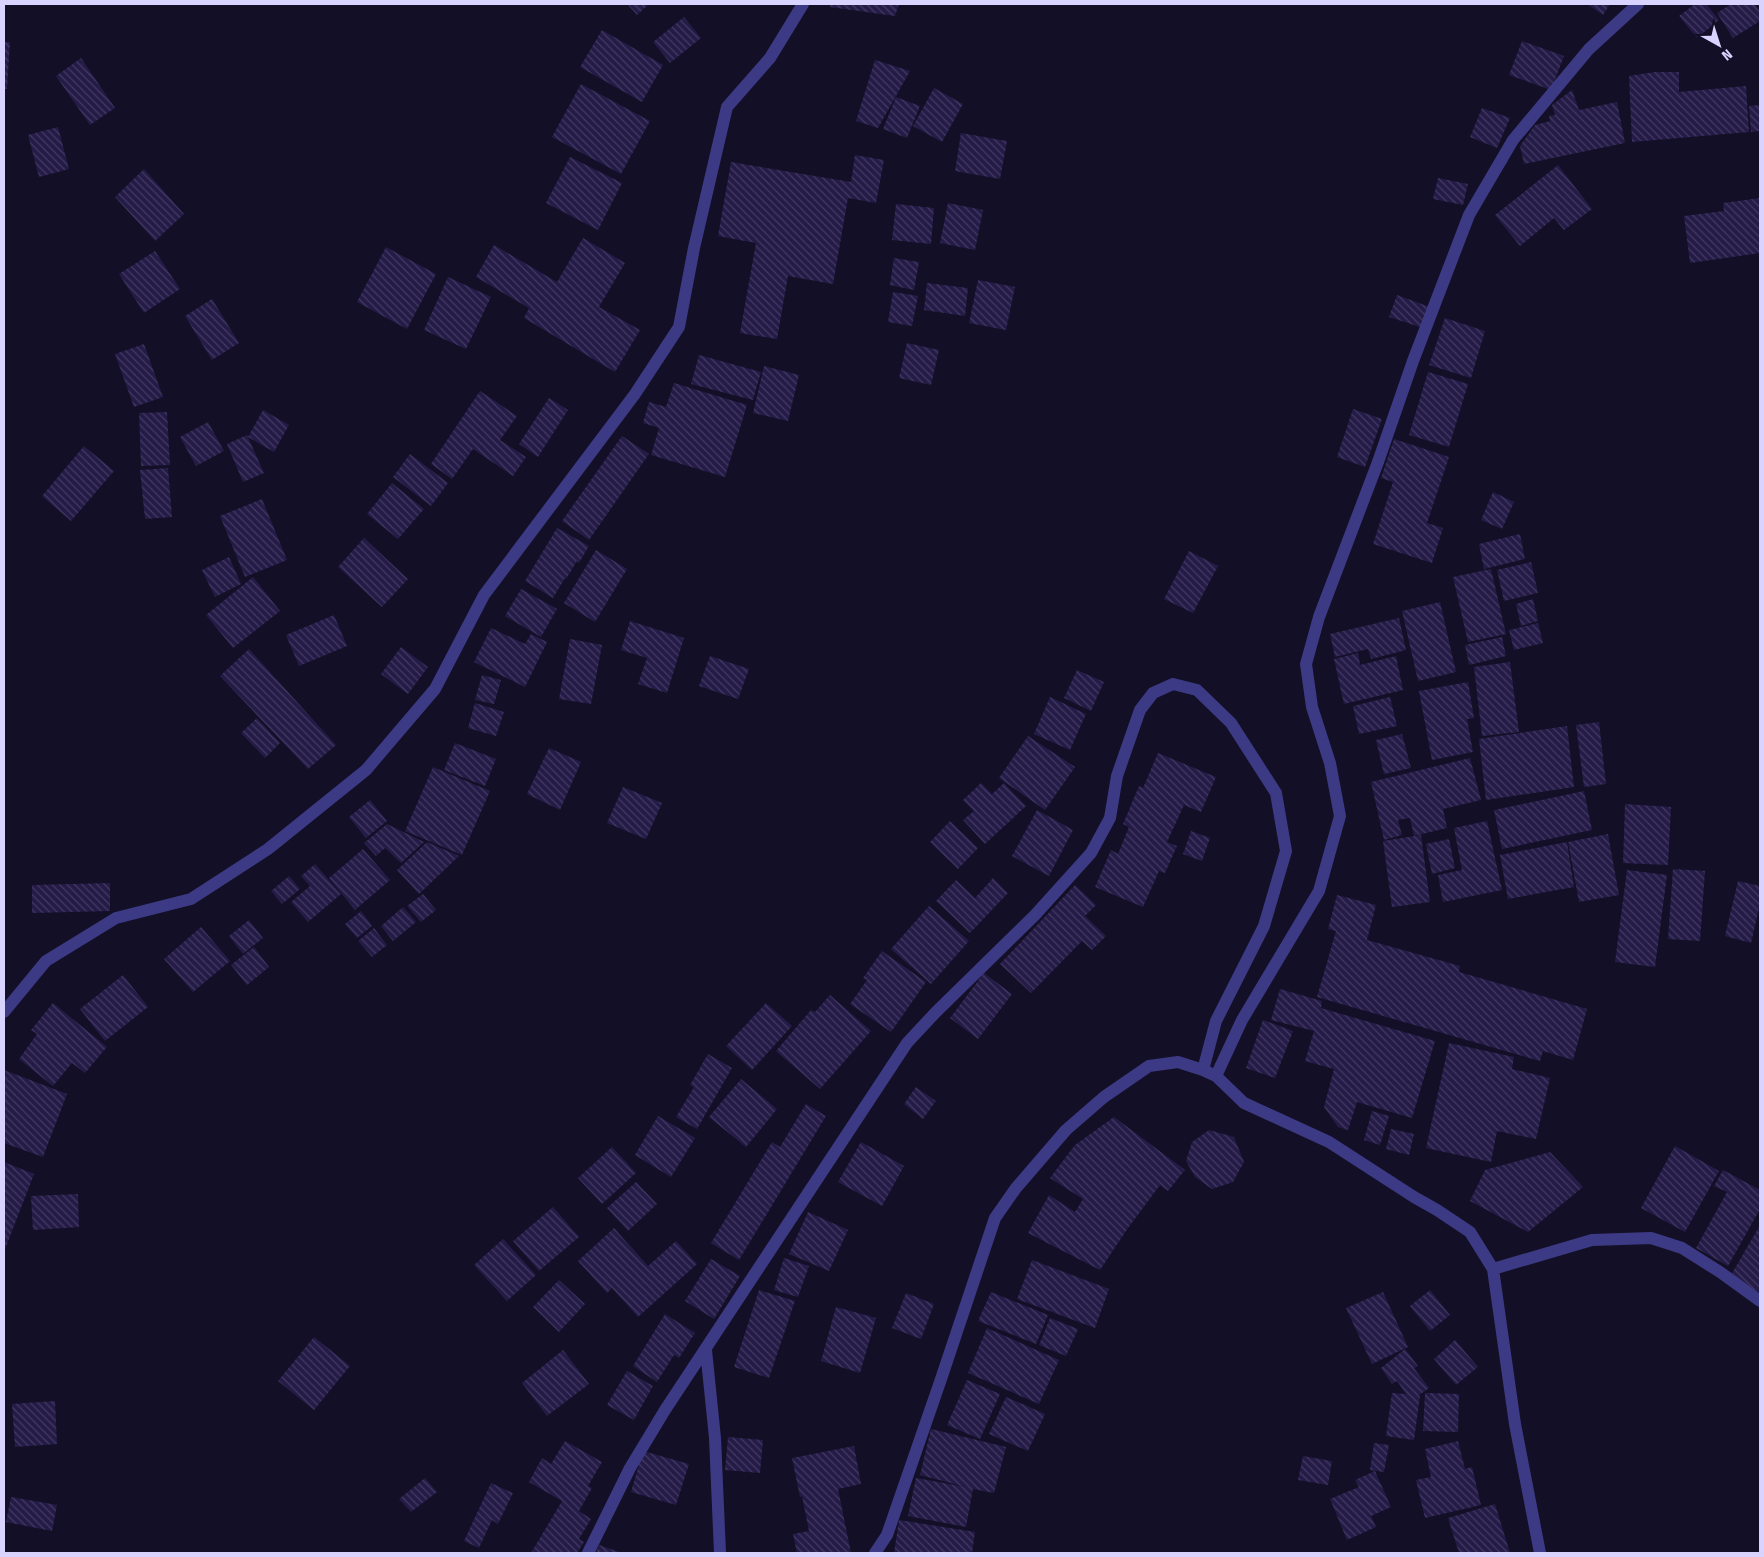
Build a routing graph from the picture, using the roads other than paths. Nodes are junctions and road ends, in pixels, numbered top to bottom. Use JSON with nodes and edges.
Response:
{"nodes":[{"id":1,"x":803,"y":4,"type":"edge"},
{"id":2,"x":1638,"y":4,"type":"edge"},
{"id":3,"x":4,"y":1012,"type":"edge"},
{"id":4,"x":1204,"y":1070,"type":"junction"},
{"id":5,"x":1216,"y":1076,"type":"junction"},
{"id":6,"x":1493,"y":1269,"type":"junction"},
{"id":7,"x":1760,"y":1301,"type":"edge"},
{"id":8,"x":706,"y":1350,"type":"junction"},
{"id":9,"x":588,"y":1553,"type":"edge"},
{"id":10,"x":720,"y":1553,"type":"edge"},
{"id":11,"x":875,"y":1553,"type":"edge"},
{"id":12,"x":1540,"y":1553,"type":"edge"}],
"edges":[{"from":1,"to":3,"type":"street"},
{"from":2,"to":5,"type":"street"},
{"from":4,"to":5,"type":"street"},
{"from":4,"to":8,"type":"street"},
{"from":4,"to":11,"type":"street"},
{"from":5,"to":6,"type":"street"},
{"from":6,"to":7,"type":"street"},
{"from":6,"to":12,"type":"street"},
{"from":8,"to":9,"type":"street"},
{"from":8,"to":10,"type":"street"}]}
